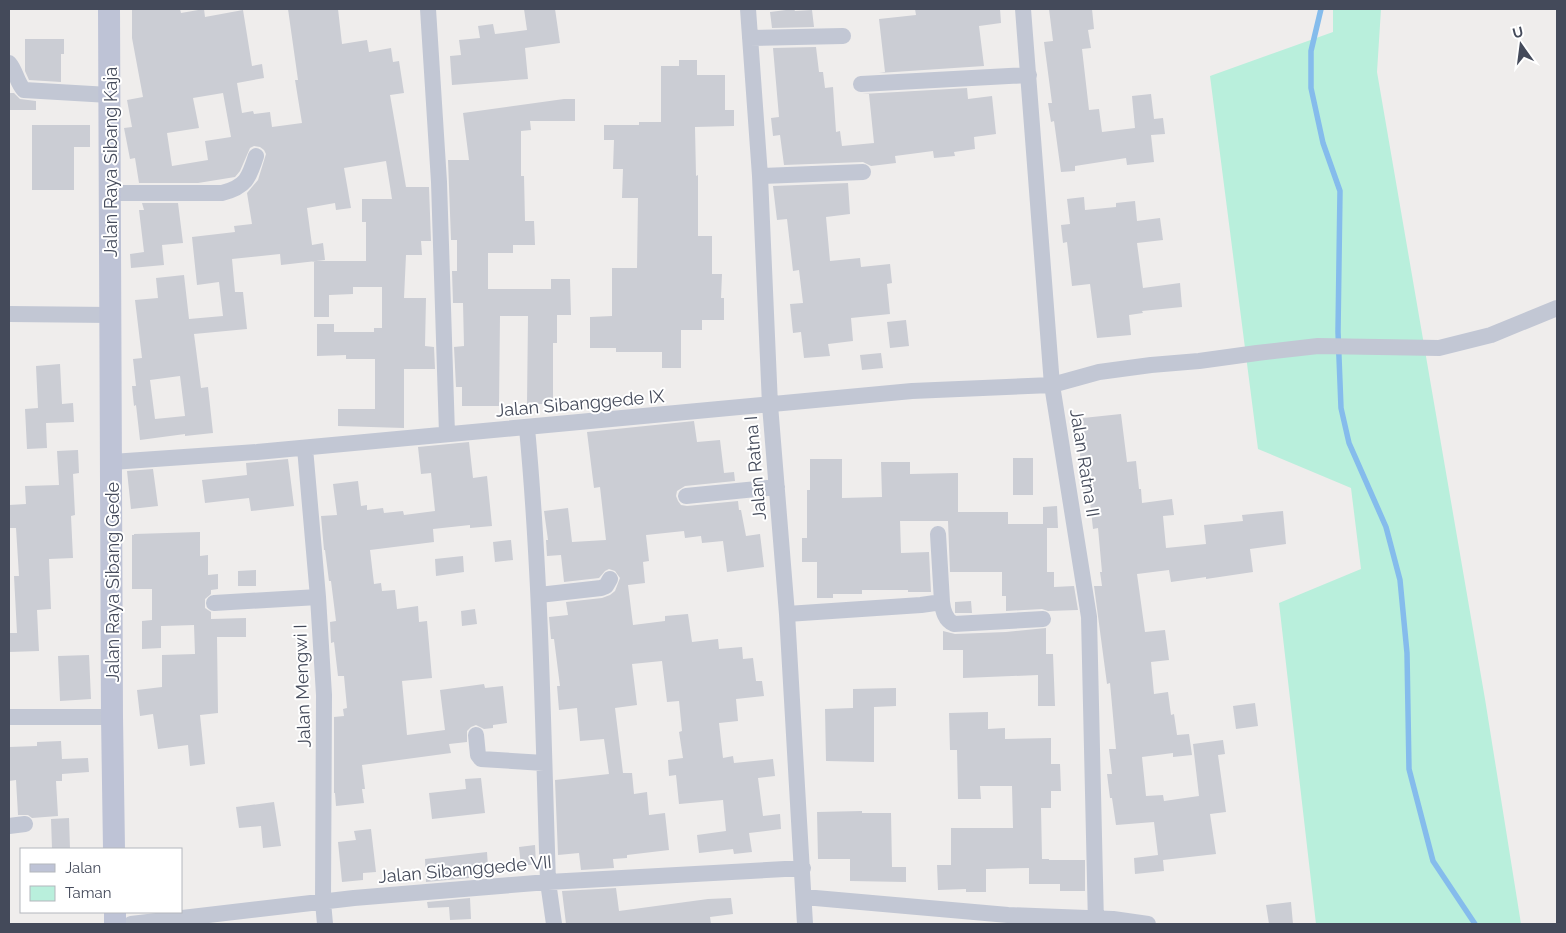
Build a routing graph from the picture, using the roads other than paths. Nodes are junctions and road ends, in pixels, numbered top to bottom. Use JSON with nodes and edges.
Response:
{"nodes":[{"id":1,"x":109,"y":9,"type":"edge"},
{"id":2,"x":428,"y":9,"type":"edge"},
{"id":3,"x":748,"y":9,"type":"edge"},
{"id":4,"x":1023,"y":9,"type":"edge"},
{"id":5,"x":843,"y":36,"type":"dead end"},
{"id":6,"x":750,"y":38,"type":"junction"},
{"id":7,"x":9,"y":63,"type":"edge"},
{"id":8,"x":1029,"y":75,"type":"junction"},
{"id":9,"x":861,"y":84,"type":"dead end"},
{"id":10,"x":110,"y":95,"type":"junction"},
{"id":11,"x":256,"y":156,"type":"dead end"},
{"id":12,"x":863,"y":172,"type":"dead end"},
{"id":13,"x":760,"y":176,"type":"junction"},
{"id":14,"x":110,"y":192,"type":"junction"},
{"id":15,"x":1557,"y":308,"type":"edge"},
{"id":16,"x":9,"y":314,"type":"edge"},
{"id":17,"x":111,"y":315,"type":"junction"},
{"id":18,"x":1052,"y":384,"type":"junction"},
{"id":19,"x":770,"y":405,"type":"junction"},
{"id":20,"x":527,"y":428,"type":"junction"},
{"id":21,"x":447,"y":434,"type":"junction"},
{"id":22,"x":305,"y":448,"type":"junction"},
{"id":23,"x":112,"y":462,"type":"junction"},
{"id":24,"x":777,"y":487,"type":"junction"},
{"id":25,"x":686,"y":496,"type":"dead end"},
{"id":26,"x":938,"y":534,"type":"dead end"},
{"id":27,"x":610,"y":579,"type":"dead end"},
{"id":28,"x":539,"y":595,"type":"junction"},
{"id":29,"x":318,"y":598,"type":"junction"},
{"id":30,"x":942,"y":602,"type":"junction"},
{"id":31,"x":214,"y":603,"type":"dead end"},
{"id":32,"x":787,"y":614,"type":"junction"},
{"id":33,"x":1043,"y":619,"type":"dead end"},
{"id":34,"x":112,"y":717,"type":"junction"},
{"id":35,"x":9,"y":718,"type":"edge"},
{"id":36,"x":476,"y":735,"type":"dead end"},
{"id":37,"x":544,"y":763,"type":"junction"},
{"id":38,"x":114,"y":848,"type":"edge"},
{"id":39,"x":803,"y":868,"type":"junction"},
{"id":40,"x":548,"y":882,"type":"junction"},
{"id":41,"x":804,"y":897,"type":"junction"},
{"id":42,"x":323,"y":902,"type":"junction"},
{"id":43,"x":1095,"y":922,"type":"edge"},
{"id":44,"x":131,"y":924,"type":"edge"},
{"id":45,"x":324,"y":924,"type":"edge"},
{"id":46,"x":554,"y":924,"type":"edge"},
{"id":47,"x":805,"y":924,"type":"edge"},
{"id":48,"x":1148,"y":924,"type":"edge"}],
"edges":[{"from":1,"to":10,"type":"main road","name":"Jalan Raya Sibang Kaja"},
{"from":2,"to":21,"type":"street"},
{"from":3,"to":6,"type":"street","name":"Jalan Ratna I"},
{"from":4,"to":8,"type":"street","name":"Jalan Ratna II"},
{"from":5,"to":6,"type":"street"},
{"from":6,"to":13,"type":"street","name":"Jalan Ratna I"},
{"from":7,"to":10,"type":"street"},
{"from":8,"to":9,"type":"street"},
{"from":8,"to":18,"type":"street","name":"Jalan Ratna II"},
{"from":10,"to":14,"type":"main road","name":"Jalan Raya Sibang Kaja"},
{"from":11,"to":14,"type":"street"},
{"from":12,"to":13,"type":"street"},
{"from":13,"to":19,"type":"street","name":"Jalan Ratna I"},
{"from":14,"to":17,"type":"main road","name":"Jalan Raya Sibang Kaja"},
{"from":15,"to":18,"type":"street","name":"Jalan Sibanggede IX"},
{"from":16,"to":17,"type":"street"},
{"from":17,"to":23,"type":"main road","name":"Jalan Raya Sibang Gede"},
{"from":18,"to":19,"type":"street","name":"Jalan Sibanggede IX"},
{"from":18,"to":43,"type":"street","name":"Jalan Ratna II"},
{"from":19,"to":20,"type":"street","name":"Jalan Sibanggede IX"},
{"from":19,"to":24,"type":"street","name":"Jalan Ratna I"},
{"from":20,"to":21,"type":"street","name":"Jalan Sibanggede IX"},
{"from":20,"to":28,"type":"street"},
{"from":21,"to":22,"type":"street","name":"Jalan Sibanggede IX"},
{"from":22,"to":23,"type":"street","name":"Jalan Sibanggede IX"},
{"from":22,"to":29,"type":"street","name":"Jalan Mengwi I"},
{"from":23,"to":34,"type":"main road","name":"Jalan Raya Sibang Gede"},
{"from":24,"to":25,"type":"street"},
{"from":24,"to":32,"type":"street","name":"Jalan Ratna I"},
{"from":26,"to":30,"type":"street"},
{"from":27,"to":28,"type":"street"},
{"from":28,"to":37,"type":"street"},
{"from":29,"to":31,"type":"street"},
{"from":29,"to":42,"type":"street","name":"Jalan Mengwi I"},
{"from":30,"to":32,"type":"street"},
{"from":30,"to":33,"type":"street"},
{"from":32,"to":39,"type":"street","name":"Jalan Ratna I"},
{"from":34,"to":35,"type":"street"},
{"from":34,"to":38,"type":"main road","name":"Jalan Raya Sibang Gede"},
{"from":36,"to":37,"type":"street"},
{"from":37,"to":40,"type":"street"},
{"from":39,"to":40,"type":"street","name":"Jalan Sibanggede VII"},
{"from":39,"to":41,"type":"street","name":"Jalan Ratna I"},
{"from":40,"to":42,"type":"street","name":"Jalan Sibanggede VII"},
{"from":40,"to":46,"type":"street"},
{"from":41,"to":43,"type":"street"},
{"from":41,"to":47,"type":"street","name":"Jalan Ratna I"},
{"from":42,"to":44,"type":"street","name":"Jalan Sibanggede VII"},
{"from":42,"to":45,"type":"street","name":"Jalan Mengwi I"},
{"from":43,"to":48,"type":"street"}]}
